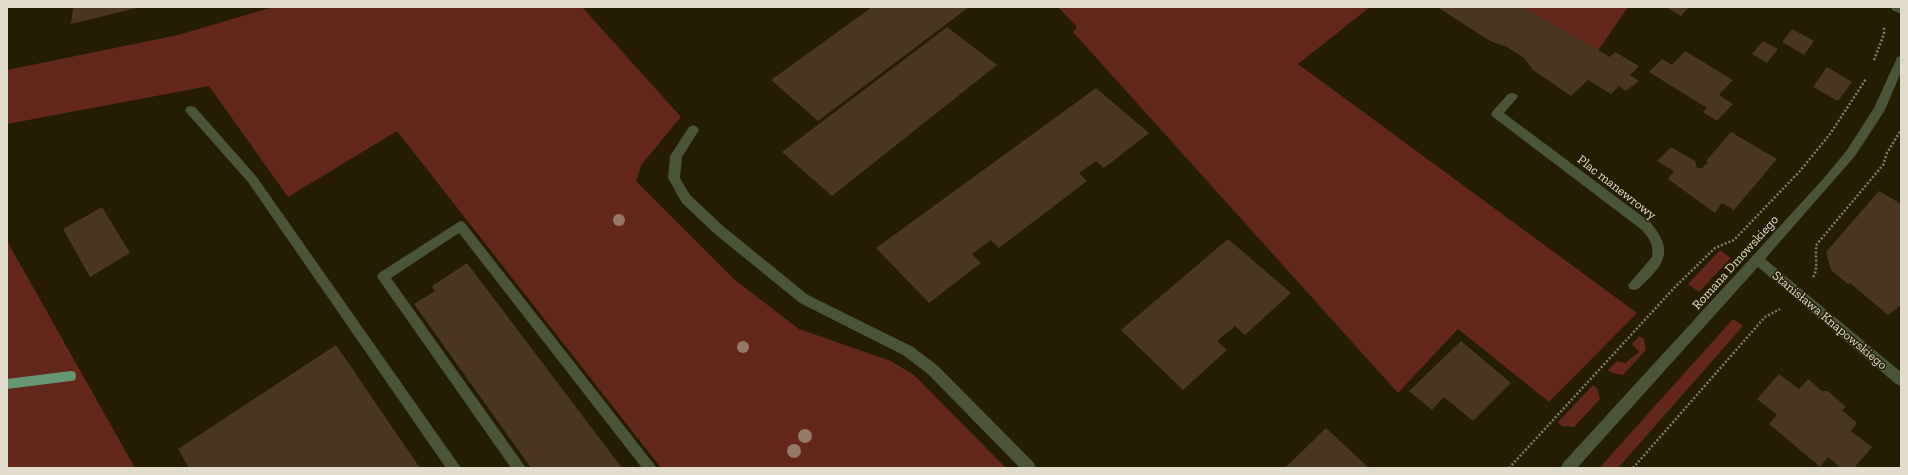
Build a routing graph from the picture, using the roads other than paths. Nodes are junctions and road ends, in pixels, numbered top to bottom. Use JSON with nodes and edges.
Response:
{"nodes":[{"id":1,"x":1896,"y":7,"type":"edge"},
{"id":2,"x":1901,"y":10,"type":"edge"},
{"id":3,"x":1901,"y":60,"type":"edge"},
{"id":4,"x":1512,"y":97,"type":"dead end"},
{"id":5,"x":190,"y":110,"type":"dead end"},
{"id":6,"x":692,"y":130,"type":"dead end"},
{"id":7,"x":1758,"y":260,"type":"junction"},
{"id":8,"x":1634,"y":285,"type":"dead end"},
{"id":9,"x":1901,"y":380,"type":"edge"},
{"id":10,"x":454,"y":468,"type":"edge"},
{"id":11,"x":519,"y":468,"type":"edge"},
{"id":12,"x":650,"y":468,"type":"edge"},
{"id":13,"x":1029,"y":468,"type":"edge"},
{"id":14,"x":1568,"y":468,"type":"edge"}],
"edges":[{"from":1,"to":2,"type":"street"},
{"from":3,"to":7,"type":"street","name":"Romana Dmowskiego"},
{"from":4,"to":8,"type":"street","name":"Plac manewrowy"},
{"from":5,"to":10,"type":"street"},
{"from":6,"to":13,"type":"street"},
{"from":7,"to":9,"type":"street","name":"Stanisława Knapowskiego"},
{"from":7,"to":14,"type":"street","name":"Romana Dmowskiego"},
{"from":11,"to":12,"type":"street"}]}
